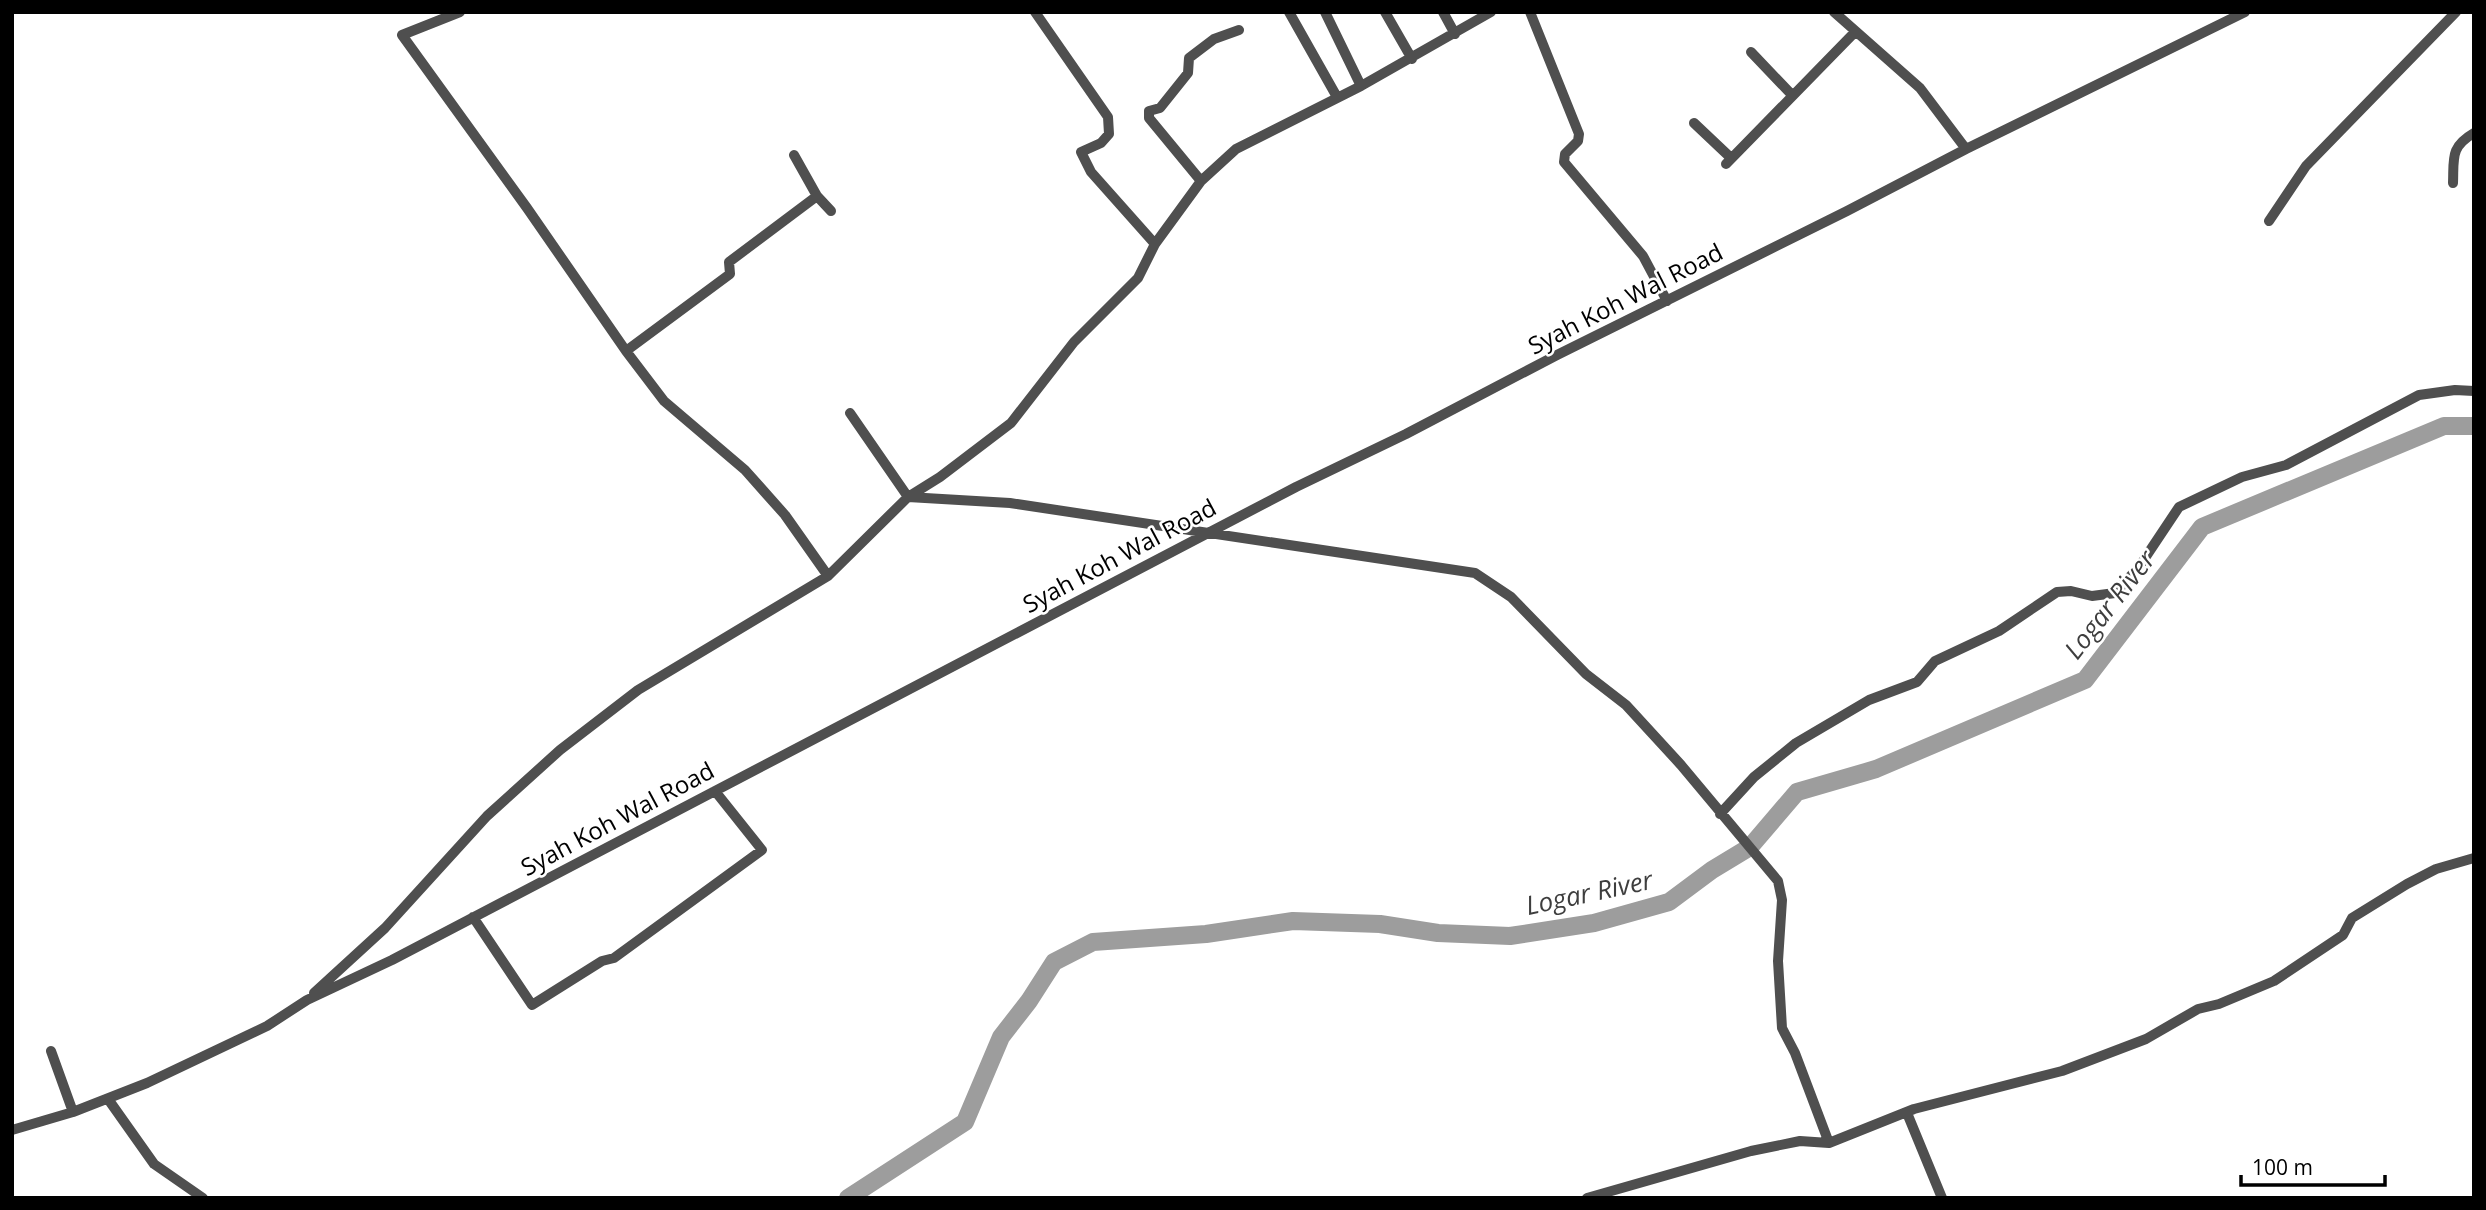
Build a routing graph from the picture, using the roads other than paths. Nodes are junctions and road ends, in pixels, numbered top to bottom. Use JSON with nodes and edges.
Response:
{"nodes":[{"id":1,"x":460,"y":12,"type":"edge"},
{"id":2,"x":1035,"y":12,"type":"edge"},
{"id":3,"x":1289,"y":12,"type":"edge"},
{"id":4,"x":1325,"y":12,"type":"edge"},
{"id":5,"x":1385,"y":12,"type":"edge"},
{"id":6,"x":1443,"y":12,"type":"edge"},
{"id":7,"x":1491,"y":12,"type":"edge"},
{"id":8,"x":1530,"y":12,"type":"edge"},
{"id":9,"x":1833,"y":12,"type":"edge"},
{"id":10,"x":2245,"y":12,"type":"edge"},
{"id":11,"x":2456,"y":12,"type":"edge"},
{"id":12,"x":1239,"y":30,"type":"dead end"},
{"id":13,"x":1855,"y":32,"type":"junction"},
{"id":14,"x":1455,"y":34,"type":"junction"},
{"id":15,"x":1751,"y":52,"type":"dead end"},
{"id":16,"x":1412,"y":58,"type":"junction"},
{"id":17,"x":1361,"y":86,"type":"junction"},
{"id":18,"x":1793,"y":95,"type":"junction"},
{"id":19,"x":1337,"y":97,"type":"junction"},
{"id":20,"x":1694,"y":123,"type":"dead end"},
{"id":21,"x":2474,"y":133,"type":"edge"},
{"id":22,"x":1966,"y":149,"type":"junction"},
{"id":23,"x":794,"y":155,"type":"dead end"},
{"id":24,"x":1201,"y":181,"type":"junction"},
{"id":25,"x":2453,"y":183,"type":"dead end"},
{"id":26,"x":817,"y":196,"type":"junction"},
{"id":27,"x":831,"y":211,"type":"dead end"},
{"id":28,"x":2269,"y":220,"type":"dead end"},
{"id":29,"x":1156,"y":244,"type":"junction"},
{"id":30,"x":1667,"y":301,"type":"junction"},
{"id":31,"x":626,"y":351,"type":"junction"},
{"id":32,"x":2474,"y":391,"type":"edge"},
{"id":33,"x":849,"y":413,"type":"dead end"},
{"id":34,"x":908,"y":497,"type":"junction"},
{"id":35,"x":1209,"y":532,"type":"junction"},
{"id":36,"x":828,"y":576,"type":"junction"},
{"id":37,"x":715,"y":791,"type":"junction"},
{"id":38,"x":1720,"y":814,"type":"junction"},
{"id":39,"x":2474,"y":858,"type":"edge"},
{"id":40,"x":474,"y":917,"type":"junction"},
{"id":41,"x":307,"y":1000,"type":"junction"},
{"id":42,"x":51,"y":1051,"type":"dead end"},
{"id":43,"x":108,"y":1099,"type":"junction"},
{"id":44,"x":73,"y":1112,"type":"junction"},
{"id":45,"x":1907,"y":1113,"type":"junction"},
{"id":46,"x":12,"y":1130,"type":"edge"},
{"id":47,"x":1829,"y":1143,"type":"junction"},
{"id":48,"x":203,"y":1198,"type":"edge"},
{"id":49,"x":1587,"y":1198,"type":"edge"},
{"id":50,"x":1942,"y":1198,"type":"edge"}],
"edges":[{"from":1,"to":31,"type":"street"},
{"from":2,"to":29,"type":"street"},
{"from":3,"to":19,"type":"street"},
{"from":4,"to":17,"type":"street"},
{"from":5,"to":16,"type":"street"},
{"from":6,"to":14,"type":"street"},
{"from":7,"to":14,"type":"street"},
{"from":8,"to":30,"type":"street"},
{"from":9,"to":13,"type":"street"},
{"from":10,"to":22,"type":"street","name":"Syah Koh Wal Road"},
{"from":11,"to":28,"type":"street"},
{"from":12,"to":24,"type":"street"},
{"from":13,"to":18,"type":"street"},
{"from":13,"to":22,"type":"street"},
{"from":14,"to":16,"type":"street"},
{"from":15,"to":18,"type":"street"},
{"from":16,"to":17,"type":"street"},
{"from":17,"to":19,"type":"street"},
{"from":18,"to":20,"type":"street"},
{"from":19,"to":24,"type":"street"},
{"from":21,"to":25,"type":"street"},
{"from":22,"to":30,"type":"street","name":"Syah Koh Wal Road"},
{"from":23,"to":26,"type":"street"},
{"from":24,"to":29,"type":"street"},
{"from":26,"to":27,"type":"street"},
{"from":26,"to":31,"type":"street"},
{"from":29,"to":34,"type":"street"},
{"from":30,"to":35,"type":"street","name":"Syah Koh Wal Road"},
{"from":31,"to":36,"type":"street"},
{"from":32,"to":38,"type":"street"},
{"from":33,"to":34,"type":"street"},
{"from":34,"to":35,"type":"street"},
{"from":34,"to":36,"type":"street"},
{"from":35,"to":37,"type":"street","name":"Syah Koh Wal Road"},
{"from":35,"to":38,"type":"street"},
{"from":36,"to":41,"type":"street"},
{"from":37,"to":40,"type":"street","name":"Syah Koh Wal Road"},
{"from":37,"to":40,"type":"street"},
{"from":38,"to":47,"type":"street"},
{"from":39,"to":45,"type":"street"},
{"from":40,"to":41,"type":"street","name":"Syah Koh Wal Road"},
{"from":41,"to":43,"type":"street","name":"Syah Koh Wal Road"},
{"from":42,"to":44,"type":"street"},
{"from":43,"to":44,"type":"street","name":"Syah Koh Wal Road"},
{"from":43,"to":48,"type":"street"},
{"from":44,"to":46,"type":"street","name":"Syah Koh Wal Road"},
{"from":45,"to":47,"type":"street"},
{"from":45,"to":50,"type":"street"},
{"from":47,"to":49,"type":"street"}]}
